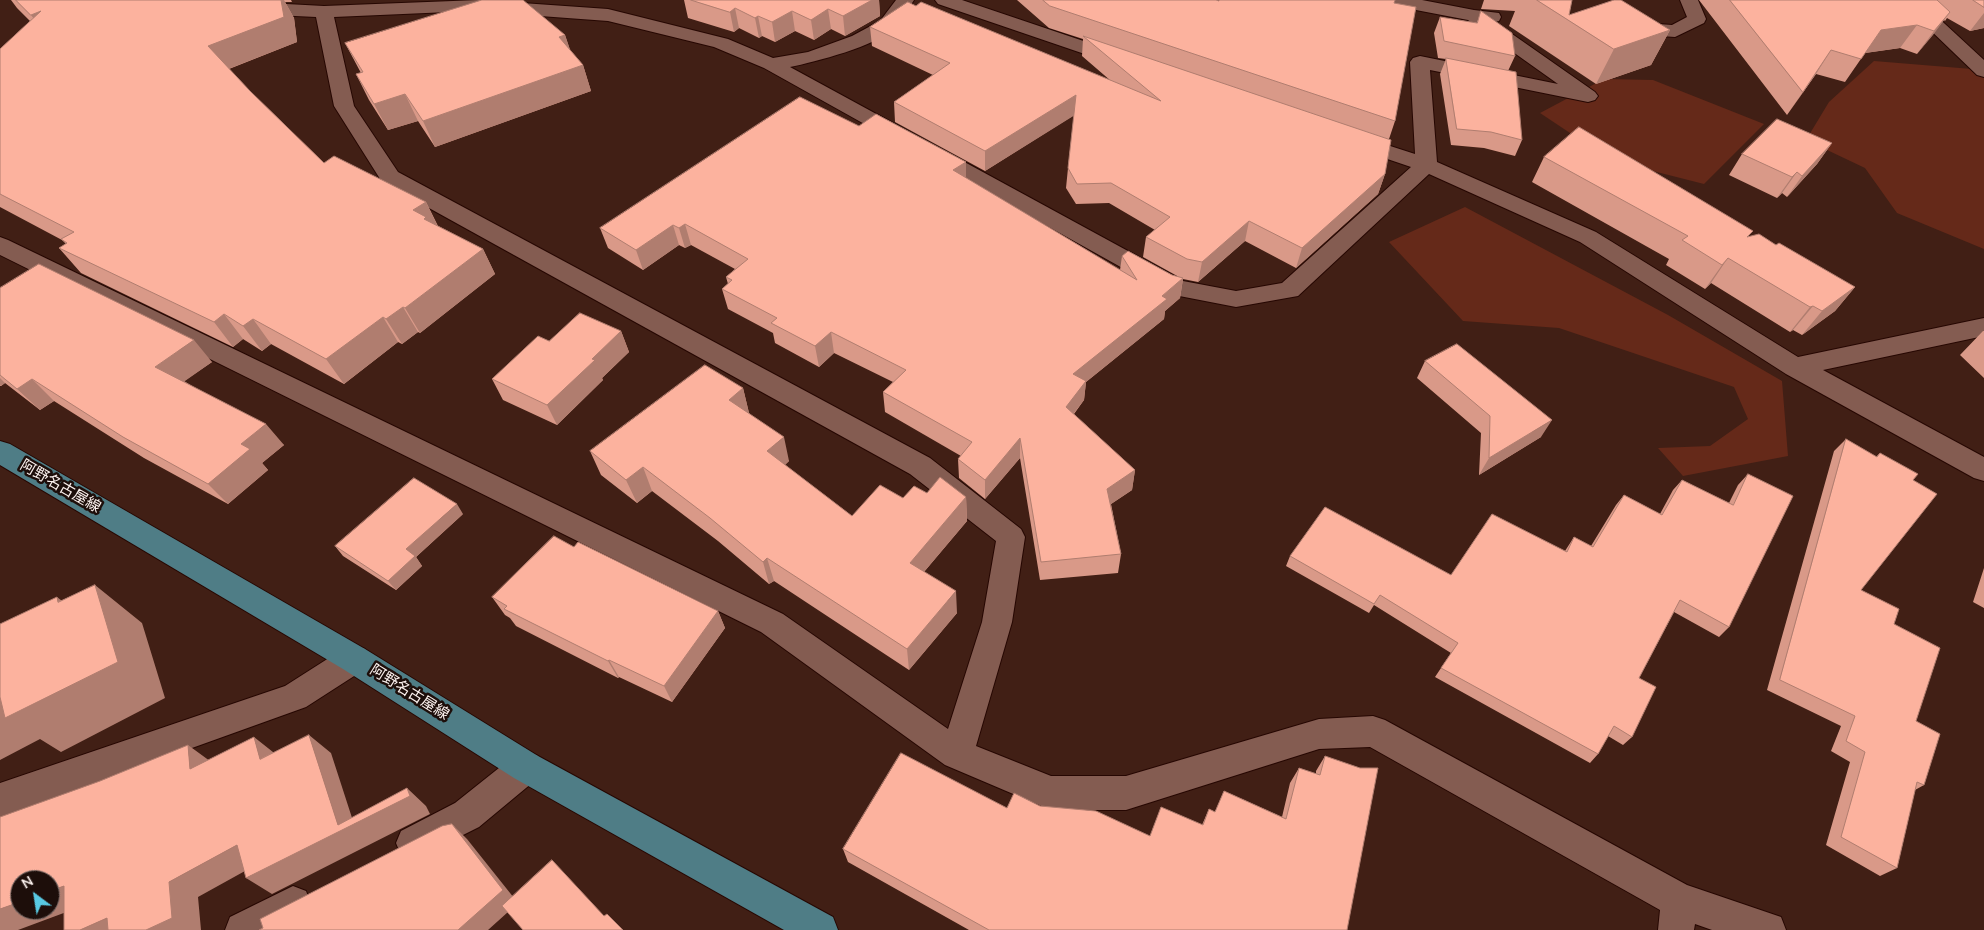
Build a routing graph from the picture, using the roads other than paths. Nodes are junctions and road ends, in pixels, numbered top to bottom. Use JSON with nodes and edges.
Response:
{"nodes":[{"id":1,"x":220,"y":0,"type":"edge"},
{"id":2,"x":905,"y":0,"type":"edge"},
{"id":3,"x":944,"y":0,"type":"edge"},
{"id":4,"x":1395,"y":0,"type":"edge"},
{"id":5,"x":1689,"y":0,"type":"edge"},
{"id":6,"x":1908,"y":0,"type":"edge"},
{"id":7,"x":324,"y":12,"type":"junction"},
{"id":8,"x":1474,"y":16,"type":"junction"},
{"id":9,"x":1513,"y":18,"type":"dead end"},
{"id":10,"x":1618,"y":26,"type":"edge"},
{"id":11,"x":770,"y":64,"type":"junction"},
{"id":12,"x":1133,"y":65,"type":"edge"},
{"id":13,"x":1984,"y":71,"type":"edge"},
{"id":14,"x":1332,"y":133,"type":"edge"},
{"id":15,"x":1426,"y":165,"type":"junction"},
{"id":16,"x":0,"y":245,"type":"edge"},
{"id":17,"x":1984,"y":327,"type":"edge"},
{"id":18,"x":1795,"y":367,"type":"junction"},
{"id":19,"x":0,"y":452,"type":"edge"},
{"id":20,"x":1984,"y":470,"type":"edge"},
{"id":21,"x":354,"y":659,"type":"junction"},
{"id":22,"x":957,"y":754,"type":"junction"},
{"id":23,"x":526,"y":767,"type":"junction"},
{"id":24,"x":0,"y":800,"type":"edge"},
{"id":25,"x":389,"y":855,"type":"edge"},
{"id":26,"x":320,"y":890,"type":"edge"},
{"id":27,"x":1678,"y":916,"type":"edge"},
{"id":28,"x":243,"y":930,"type":"edge"},
{"id":29,"x":820,"y":930,"type":"edge"},
{"id":30,"x":1768,"y":930,"type":"edge"}],
"edges":[{"from":1,"to":7,"type":"street"},
{"from":2,"to":11,"type":"street"},
{"from":3,"to":12,"type":"street"},
{"from":4,"to":8,"type":"street"},
{"from":5,"to":10,"type":"street"},
{"from":6,"to":13,"type":"street"},
{"from":7,"to":11,"type":"street"},
{"from":7,"to":22,"type":"street"},
{"from":8,"to":9,"type":"street"},
{"from":8,"to":15,"type":"street"},
{"from":11,"to":15,"type":"street"},
{"from":14,"to":15,"type":"street"},
{"from":15,"to":18,"type":"street"},
{"from":16,"to":22,"type":"street"},
{"from":17,"to":18,"type":"street"},
{"from":18,"to":20,"type":"street"},
{"from":19,"to":21,"type":"main road","name":"阿野名古屋線"},
{"from":21,"to":23,"type":"main road","name":"阿野名古屋線"},
{"from":21,"to":24,"type":"street"},
{"from":22,"to":27,"type":"street"},
{"from":23,"to":25,"type":"street"},
{"from":23,"to":29,"type":"main road","name":"阿野名古屋線"},
{"from":26,"to":28,"type":"street"},
{"from":27,"to":30,"type":"street"}]}
